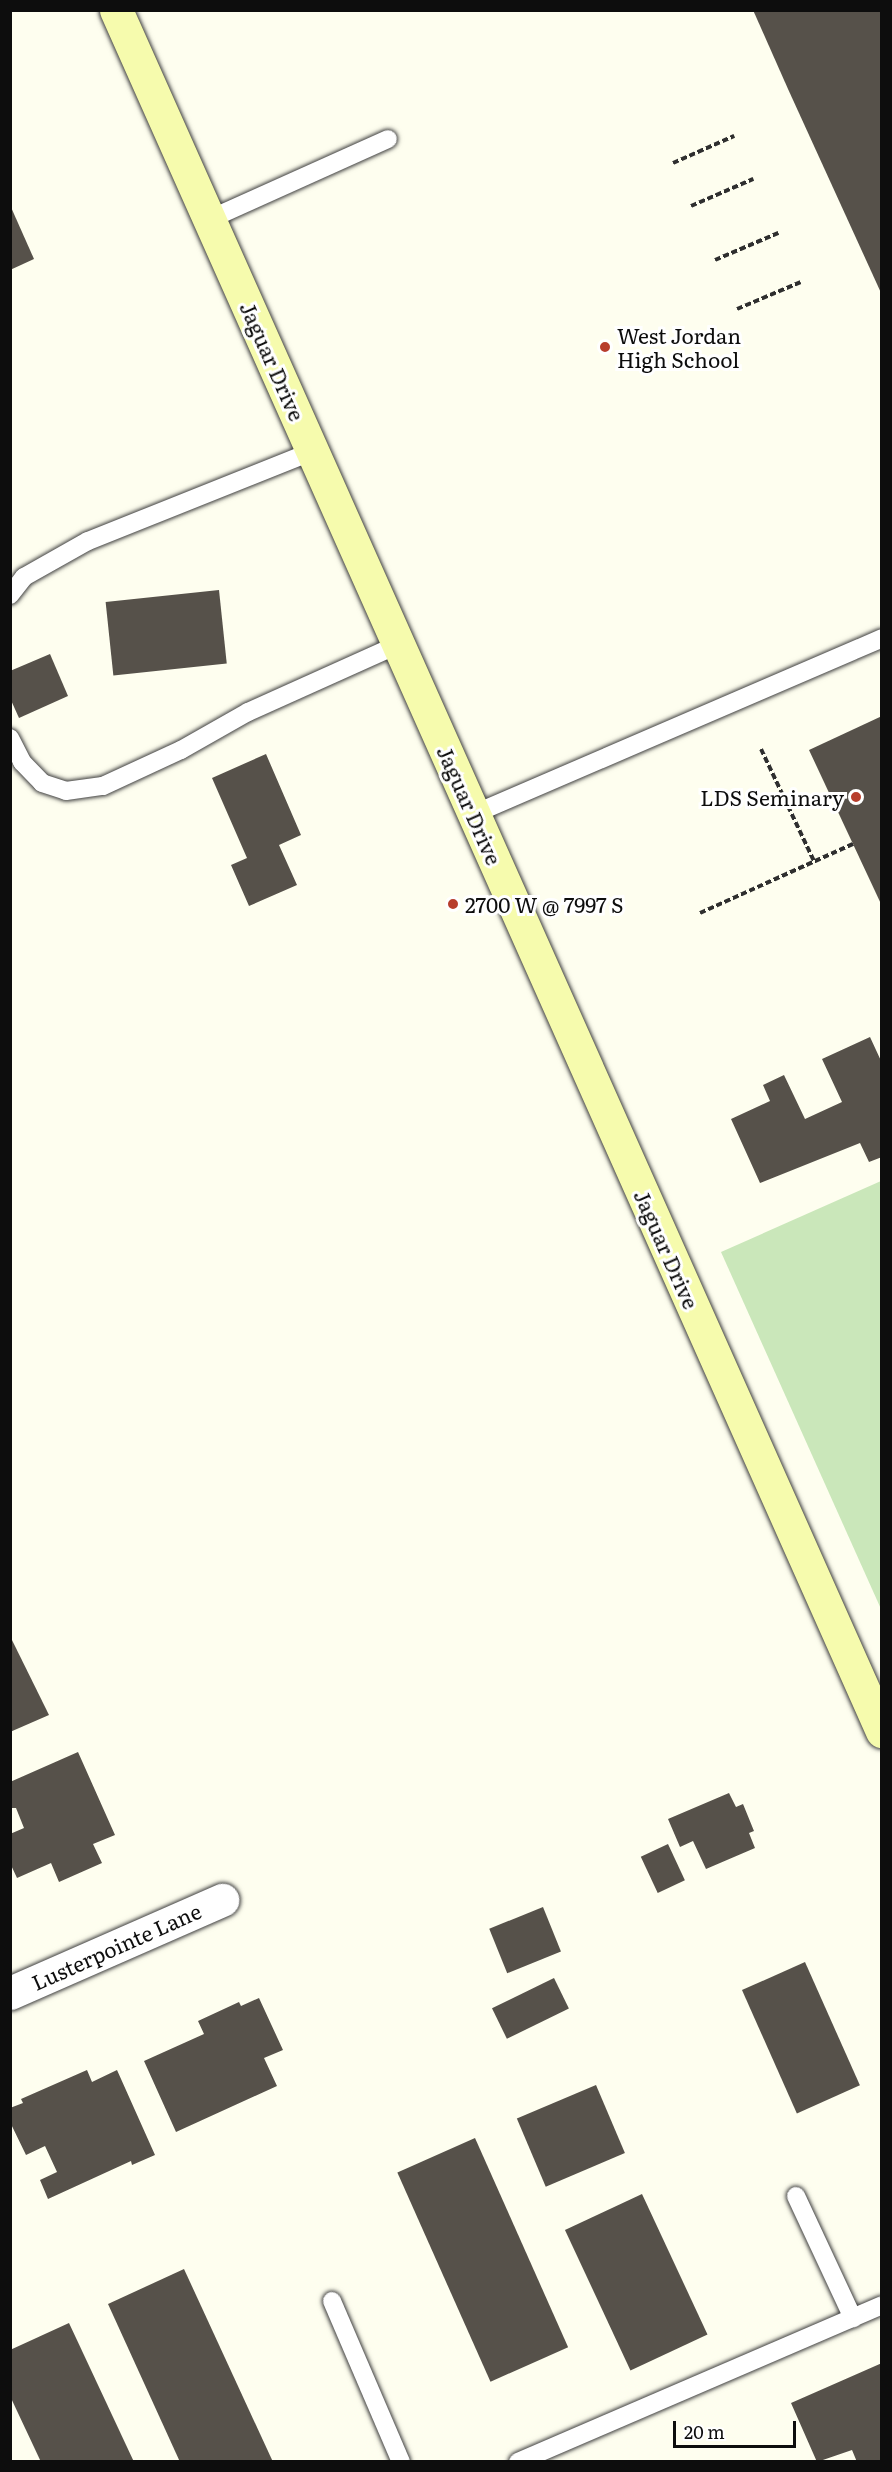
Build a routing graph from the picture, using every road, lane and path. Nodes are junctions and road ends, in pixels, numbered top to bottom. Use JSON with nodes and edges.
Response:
{"nodes":[{"id":1,"x":116,"y":10,"type":"edge"},
{"id":2,"x":734,"y":136,"type":"dead end"},
{"id":3,"x":388,"y":139,"type":"dead end"},
{"id":4,"x":673,"y":163,"type":"dead end"},
{"id":5,"x":753,"y":179,"type":"dead end"},
{"id":6,"x":691,"y":206,"type":"dead end"},
{"id":7,"x":210,"y":219,"type":"junction"},
{"id":8,"x":778,"y":233,"type":"dead end"},
{"id":9,"x":715,"y":260,"type":"dead end"},
{"id":10,"x":801,"y":282,"type":"dead end"},
{"id":11,"x":737,"y":309,"type":"dead end"},
{"id":12,"x":313,"y":451,"type":"junction"},
{"id":13,"x":10,"y":595,"type":"edge"},
{"id":14,"x":882,"y":638,"type":"edge"},
{"id":15,"x":399,"y":644,"type":"junction"},
{"id":16,"x":10,"y":738,"type":"edge"},
{"id":17,"x":761,"y":749,"type":"dead end"},
{"id":18,"x":474,"y":814,"type":"junction"},
{"id":19,"x":853,"y":844,"type":"dead end"},
{"id":20,"x":814,"y":861,"type":"junction"},
{"id":21,"x":700,"y":913,"type":"dead end"},
{"id":22,"x":882,"y":1731,"type":"edge"},
{"id":23,"x":222,"y":1900,"type":"dead end"},
{"id":24,"x":10,"y":1993,"type":"edge"},
{"id":25,"x":796,"y":2196,"type":"dead end"},
{"id":26,"x":332,"y":2301,"type":"dead end"},
{"id":27,"x":882,"y":2305,"type":"edge"},
{"id":28,"x":852,"y":2318,"type":"junction"},
{"id":29,"x":401,"y":2462,"type":"edge"},
{"id":30,"x":518,"y":2462,"type":"edge"}],
"edges":[{"from":1,"to":7,"type":"main road","name":"Jaguar Drive"},
{"from":2,"to":4,"type":"path"},
{"from":3,"to":7,"type":"lane"},
{"from":5,"to":6,"type":"path"},
{"from":7,"to":12,"type":"main road","name":"Jaguar Drive"},
{"from":8,"to":9,"type":"path"},
{"from":10,"to":11,"type":"path"},
{"from":12,"to":13,"type":"lane"},
{"from":12,"to":15,"type":"main road","name":"Jaguar Drive"},
{"from":14,"to":18,"type":"lane"},
{"from":15,"to":16,"type":"lane"},
{"from":15,"to":18,"type":"main road","name":"Jaguar Drive"},
{"from":17,"to":20,"type":"path"},
{"from":18,"to":22,"type":"main road","name":"Jaguar Drive"},
{"from":19,"to":20,"type":"path"},
{"from":20,"to":21,"type":"path"},
{"from":23,"to":24,"type":"street","name":"Lusterpointe Lane"},
{"from":25,"to":28,"type":"lane"},
{"from":26,"to":29,"type":"lane"},
{"from":27,"to":28,"type":"lane"},
{"from":28,"to":30,"type":"lane"}]}
